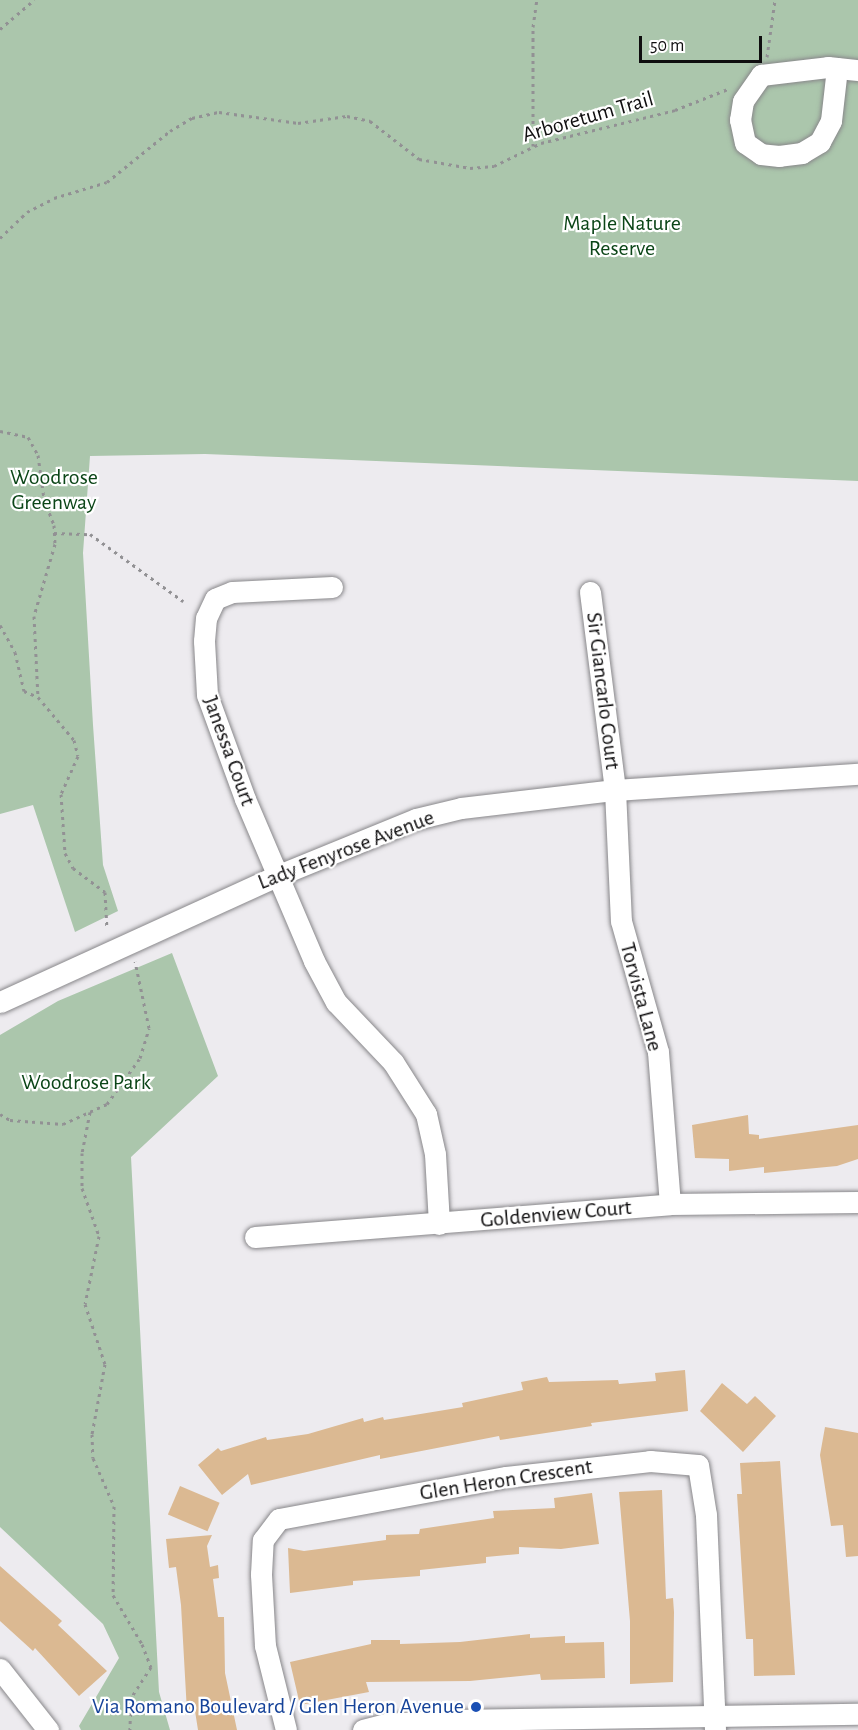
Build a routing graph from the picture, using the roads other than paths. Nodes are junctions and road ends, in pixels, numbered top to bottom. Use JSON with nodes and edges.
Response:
{"nodes":[{"id":1,"x":848,"y":69,"type":"edge"},
{"id":2,"x":332,"y":587,"type":"dead end"},
{"id":3,"x":591,"y":592,"type":"dead end"},
{"id":4,"x":858,"y":774,"type":"edge"},
{"id":5,"x":615,"y":790,"type":"junction"},
{"id":6,"x":279,"y":874,"type":"junction"},
{"id":7,"x":0,"y":1002,"type":"edge"},
{"id":8,"x":858,"y":1202,"type":"edge"},
{"id":9,"x":670,"y":1204,"type":"junction"},
{"id":10,"x":439,"y":1224,"type":"junction"},
{"id":11,"x":255,"y":1237,"type":"dead end"},
{"id":12,"x":0,"y":1669,"type":"edge"},
{"id":13,"x":858,"y":1714,"type":"edge"},
{"id":14,"x":715,"y":1724,"type":"edge"},
{"id":15,"x":48,"y":1730,"type":"edge"},
{"id":16,"x":286,"y":1730,"type":"edge"},
{"id":17,"x":363,"y":1730,"type":"edge"}],
"edges":[{"from":1,"to":1,"type":"street"},
{"from":2,"to":6,"type":"street","name":"Janessa Court"},
{"from":3,"to":5,"type":"street","name":"Sir Giancarlo Court"},
{"from":4,"to":5,"type":"street","name":"Lady Fenyrose Avenue"},
{"from":5,"to":6,"type":"street","name":"Lady Fenyrose Avenue"},
{"from":5,"to":9,"type":"street","name":"Torvista Lane"},
{"from":6,"to":7,"type":"street","name":"Lady Fenyrose Avenue"},
{"from":6,"to":10,"type":"street","name":"Janessa Court"},
{"from":8,"to":9,"type":"street","name":"Goldenview Court"},
{"from":9,"to":10,"type":"street","name":"Goldenview Court"},
{"from":10,"to":11,"type":"street","name":"Goldenview Court"},
{"from":12,"to":15,"type":"street"},
{"from":13,"to":14,"type":"street"},
{"from":14,"to":16,"type":"street","name":"Glen Heron Crescent"},
{"from":14,"to":17,"type":"street"}]}
